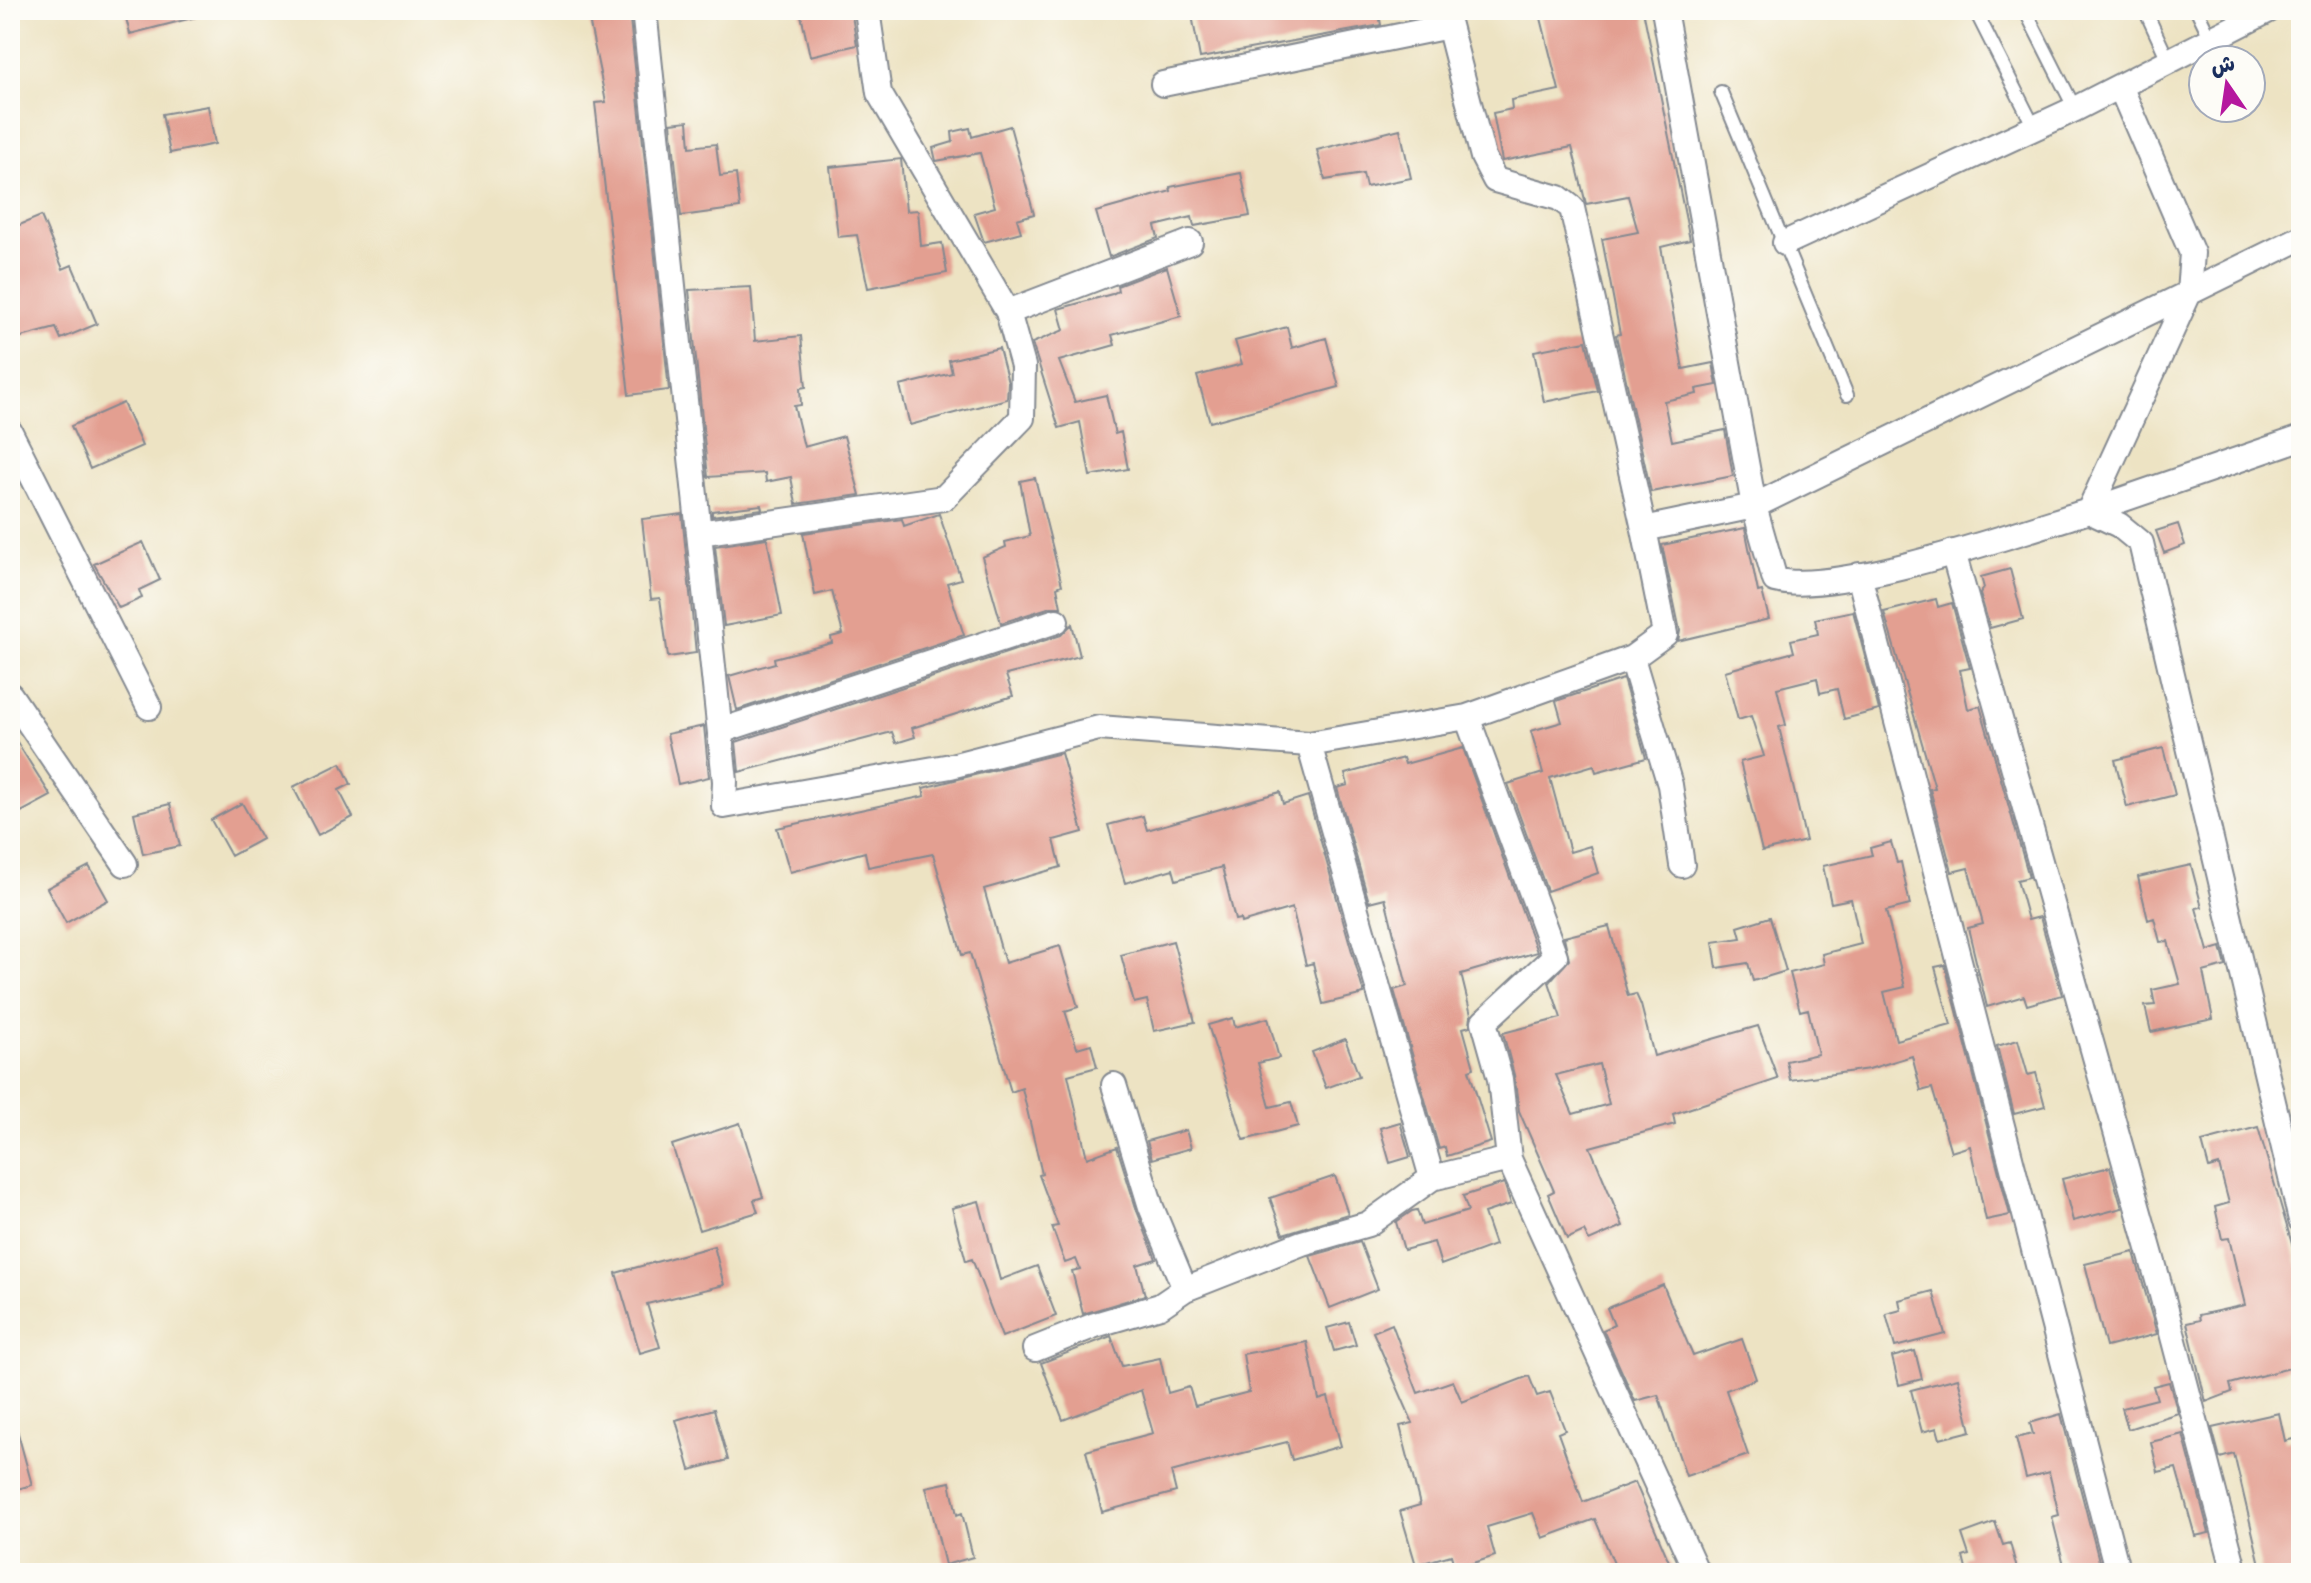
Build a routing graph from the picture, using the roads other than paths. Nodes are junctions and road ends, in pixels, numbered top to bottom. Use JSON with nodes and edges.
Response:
{"nodes":[{"id":1,"x":644,"y":10,"type":"edge"},
{"id":2,"x":867,"y":10,"type":"edge"},
{"id":3,"x":1664,"y":10,"type":"edge"},
{"id":4,"x":1975,"y":10,"type":"edge"},
{"id":5,"x":2025,"y":10,"type":"edge"},
{"id":6,"x":2145,"y":10,"type":"edge"},
{"id":7,"x":2197,"y":10,"type":"edge"},
{"id":8,"x":2269,"y":10,"type":"edge"},
{"id":9,"x":1447,"y":18,"type":"edge"},
{"id":10,"x":2211,"y":39,"type":"junction"},
{"id":11,"x":2169,"y":62,"type":"junction"},
{"id":12,"x":1163,"y":84,"type":"dead end"},
{"id":13,"x":2120,"y":86,"type":"junction"},
{"id":14,"x":1721,"y":92,"type":"dead end"},
{"id":15,"x":2075,"y":109,"type":"junction"},
{"id":16,"x":2034,"y":127,"type":"junction"},
{"id":17,"x":2301,"y":238,"type":"edge"},
{"id":18,"x":1190,"y":242,"type":"dead end"},
{"id":19,"x":1785,"y":243,"type":"junction"},
{"id":20,"x":2189,"y":293,"type":"junction"},
{"id":21,"x":1008,"y":312,"type":"junction"},
{"id":22,"x":1847,"y":395,"type":"dead end"},
{"id":23,"x":10,"y":432,"type":"edge"},
{"id":24,"x":2301,"y":438,"type":"edge"},
{"id":25,"x":1754,"y":506,"type":"junction"},
{"id":26,"x":2089,"y":511,"type":"junction"},
{"id":27,"x":1644,"y":529,"type":"junction"},
{"id":28,"x":699,"y":533,"type":"junction"},
{"id":29,"x":1953,"y":552,"type":"junction"},
{"id":30,"x":1859,"y":575,"type":"junction"},
{"id":31,"x":1056,"y":621,"type":"dead end"},
{"id":32,"x":1632,"y":658,"type":"junction"},
{"id":33,"x":10,"y":695,"type":"edge"},
{"id":34,"x":149,"y":707,"type":"dead end"},
{"id":35,"x":1467,"y":717,"type":"junction"},
{"id":36,"x":720,"y":731,"type":"junction"},
{"id":37,"x":1309,"y":744,"type":"junction"},
{"id":38,"x":125,"y":864,"type":"dead end"},
{"id":39,"x":1682,"y":865,"type":"dead end"},
{"id":40,"x":1114,"y":1085,"type":"dead end"},
{"id":41,"x":1509,"y":1159,"type":"junction"},
{"id":42,"x":1432,"y":1178,"type":"junction"},
{"id":43,"x":2301,"y":1220,"type":"edge"},
{"id":44,"x":1185,"y":1289,"type":"junction"},
{"id":45,"x":1035,"y":1349,"type":"dead end"},
{"id":46,"x":1697,"y":1573,"type":"edge"},
{"id":47,"x":2118,"y":1573,"type":"edge"},
{"id":48,"x":2235,"y":1573,"type":"edge"}],
"edges":[{"from":1,"to":28,"type":"street"},
{"from":2,"to":21,"type":"street"},
{"from":3,"to":25,"type":"street"},
{"from":4,"to":16,"type":"lane"},
{"from":5,"to":15,"type":"lane"},
{"from":6,"to":11,"type":"lane"},
{"from":7,"to":10,"type":"lane"},
{"from":8,"to":10,"type":"street"},
{"from":9,"to":12,"type":"street"},
{"from":9,"to":27,"type":"street"},
{"from":10,"to":11,"type":"street"},
{"from":11,"to":13,"type":"street"},
{"from":13,"to":15,"type":"street"},
{"from":13,"to":20,"type":"street"},
{"from":14,"to":19,"type":"lane"},
{"from":15,"to":16,"type":"street"},
{"from":16,"to":19,"type":"street"},
{"from":17,"to":20,"type":"street"},
{"from":18,"to":21,"type":"street"},
{"from":19,"to":22,"type":"lane"},
{"from":20,"to":25,"type":"street"},
{"from":20,"to":26,"type":"street"},
{"from":21,"to":28,"type":"street"},
{"from":23,"to":34,"type":"street"},
{"from":24,"to":26,"type":"street"},
{"from":25,"to":27,"type":"street"},
{"from":25,"to":30,"type":"street"},
{"from":26,"to":29,"type":"street"},
{"from":26,"to":43,"type":"street"},
{"from":27,"to":32,"type":"street"},
{"from":28,"to":36,"type":"street"},
{"from":29,"to":30,"type":"street"},
{"from":29,"to":48,"type":"street"},
{"from":30,"to":47,"type":"street"},
{"from":31,"to":36,"type":"street"},
{"from":32,"to":35,"type":"street"},
{"from":32,"to":39,"type":"street"},
{"from":33,"to":38,"type":"street"},
{"from":35,"to":37,"type":"street"},
{"from":35,"to":41,"type":"street"},
{"from":36,"to":37,"type":"street"},
{"from":37,"to":42,"type":"street"},
{"from":40,"to":44,"type":"street"},
{"from":41,"to":42,"type":"street"},
{"from":41,"to":46,"type":"street"},
{"from":42,"to":44,"type":"street"},
{"from":44,"to":45,"type":"street"}]}
